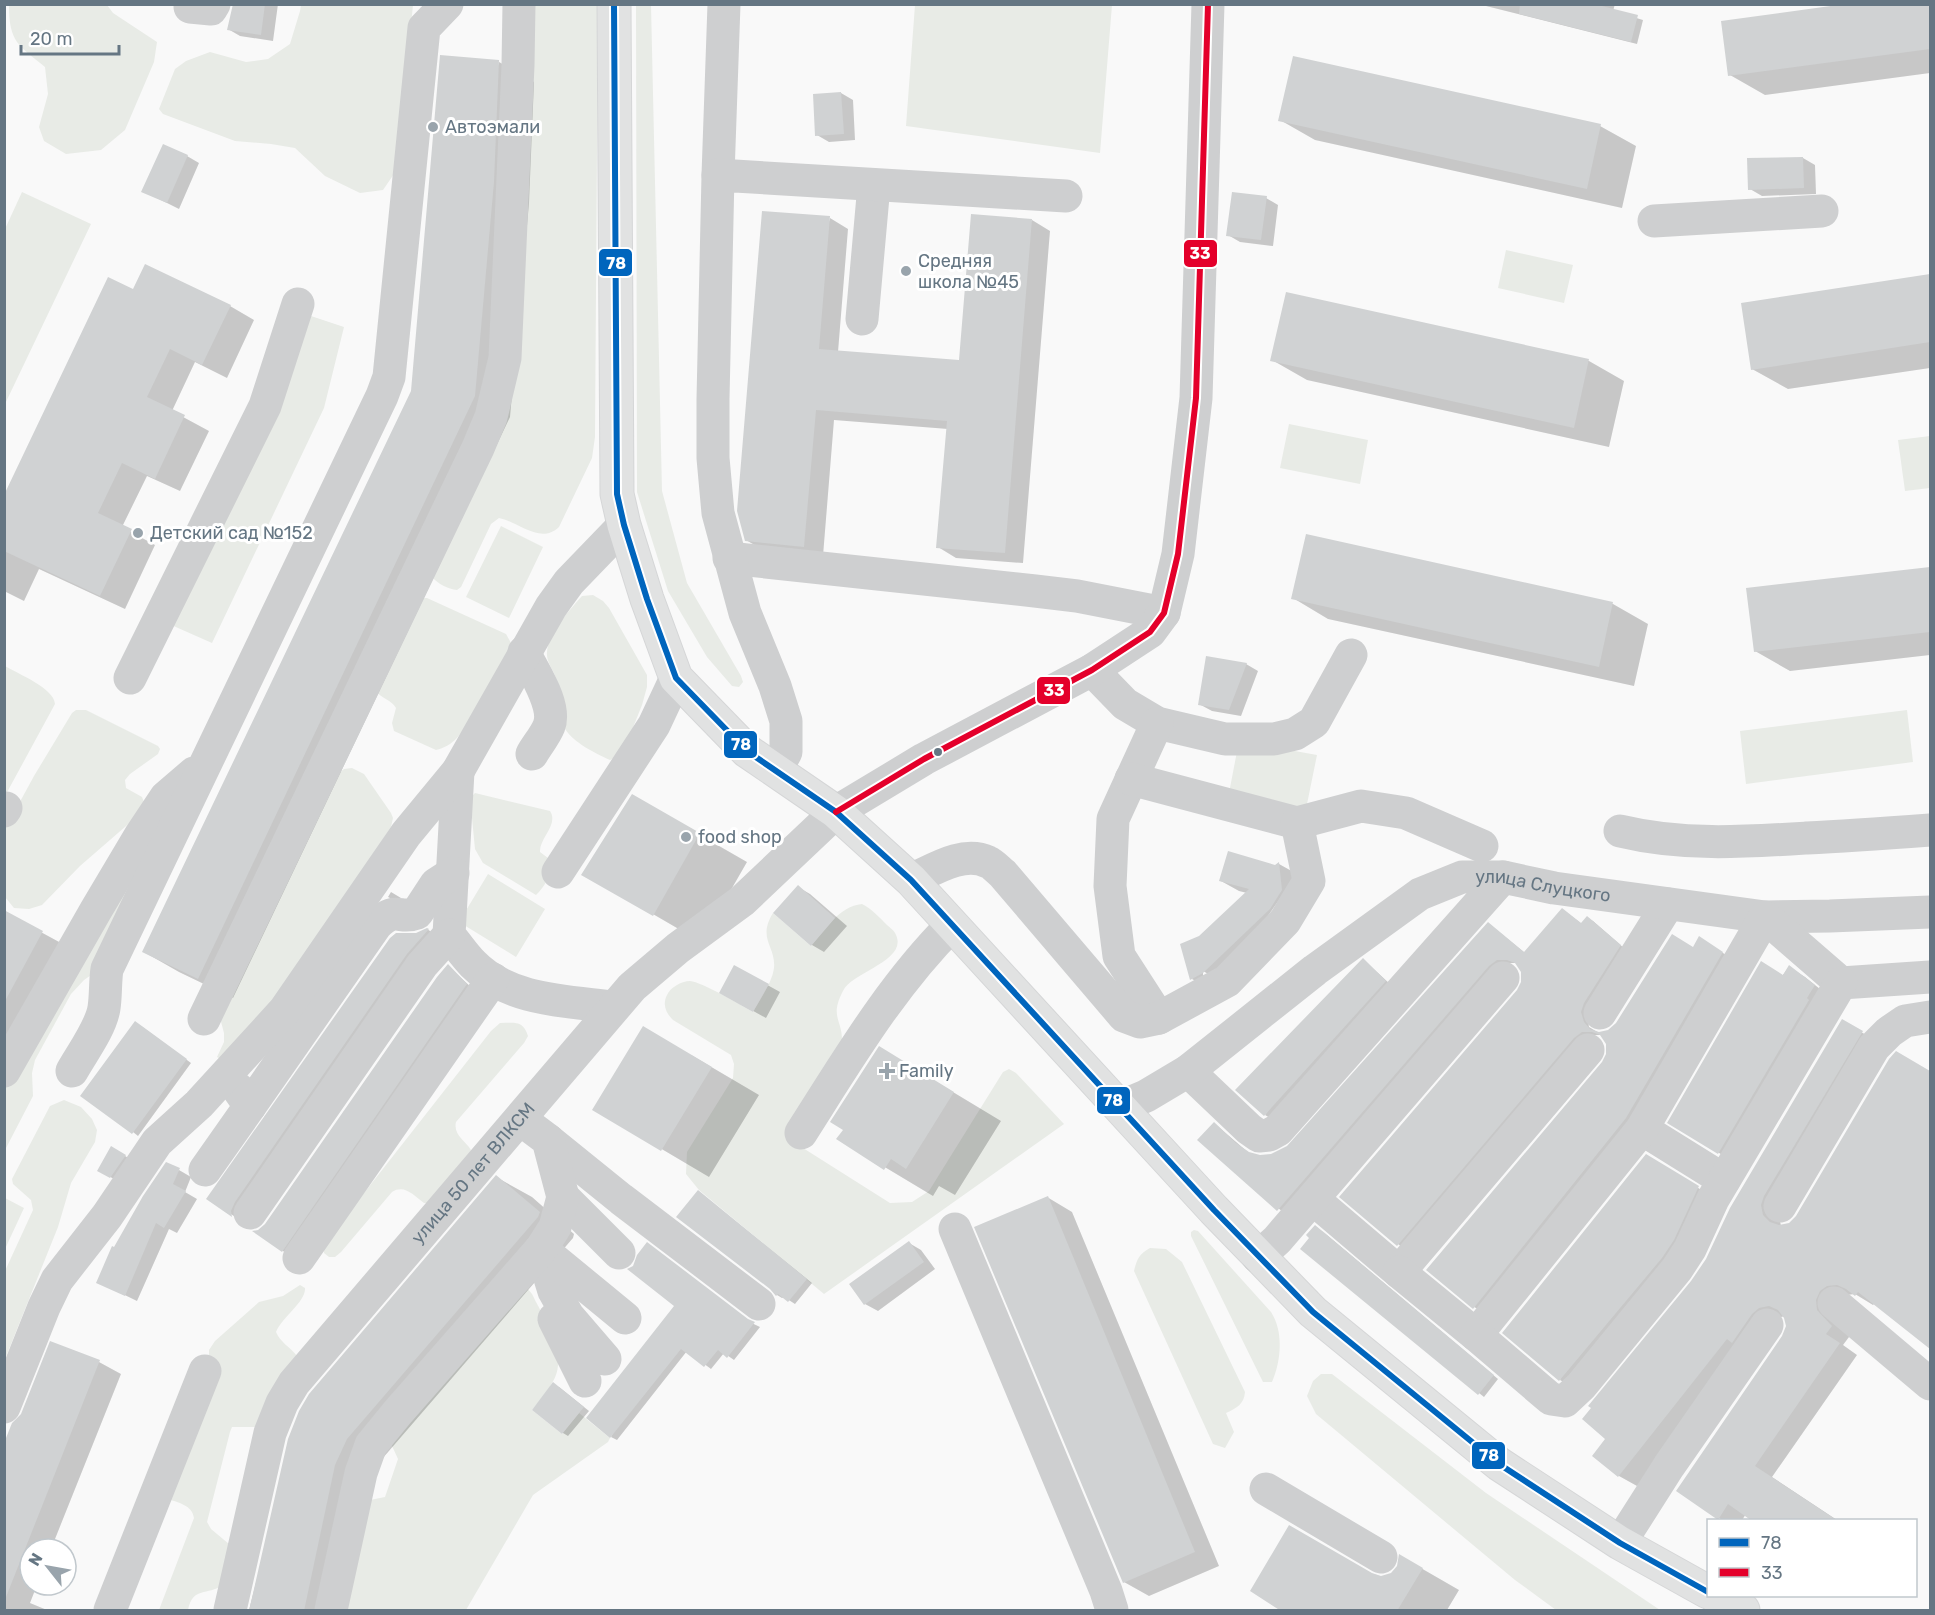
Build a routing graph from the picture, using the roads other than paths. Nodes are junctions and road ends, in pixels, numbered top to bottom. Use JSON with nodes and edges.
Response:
{"nodes":[{"id":1,"x":447,"y":4,"type":"edge"},
{"id":2,"x":519,"y":4,"type":"edge"},
{"id":3,"x":614,"y":4,"type":"edge"},
{"id":4,"x":724,"y":4,"type":"edge"},
{"id":5,"x":1208,"y":4,"type":"edge"},
{"id":6,"x":427,"y":16,"type":"edge"},
{"id":7,"x":718,"y":175,"type":"junction"},
{"id":8,"x":874,"y":185,"type":"junction"},
{"id":9,"x":1066,"y":196,"type":"dead end"},
{"id":10,"x":1822,"y":211,"type":"dead end"},
{"id":11,"x":1654,"y":221,"type":"dead end"},
{"id":12,"x":298,"y":304,"type":"dead end"},
{"id":13,"x":862,"y":319,"type":"dead end"},
{"id":14,"x":624,"y":525,"type":"junction"},
{"id":15,"x":729,"y":558,"type":"junction"},
{"id":16,"x":1164,"y":614,"type":"junction"},
{"id":17,"x":524,"y":652,"type":"junction"},
{"id":18,"x":1351,"y":655,"type":"dead end"},
{"id":19,"x":1092,"y":670,"type":"junction"},
{"id":20,"x":130,"y":678,"type":"dead end"},
{"id":21,"x":676,"y":678,"type":"junction"},
{"id":22,"x":1157,"y":723,"type":"junction"},
{"id":23,"x":532,"y":754,"type":"dead end"},
{"id":24,"x":209,"y":760,"type":"junction"},
{"id":25,"x":776,"y":770,"type":"junction"},
{"id":26,"x":458,"y":771,"type":"junction"},
{"id":27,"x":1131,"y":779,"type":"junction"},
{"id":28,"x":836,"y":812,"type":"junction"},
{"id":29,"x":1297,"y":823,"type":"junction"},
{"id":30,"x":1930,"y":830,"type":"edge"},
{"id":31,"x":1620,"y":831,"type":"dead end"},
{"id":32,"x":1482,"y":846,"type":"dead end"},
{"id":33,"x":558,"y":872,"type":"dead end"},
{"id":34,"x":453,"y":873,"type":"junction"},
{"id":35,"x":1503,"y":877,"type":"junction"},
{"id":36,"x":911,"y":880,"type":"junction"},
{"id":37,"x":1668,"y":904,"type":"junction"},
{"id":38,"x":1930,"y":912,"type":"edge"},
{"id":39,"x":1765,"y":917,"type":"junction"},
{"id":40,"x":952,"y":925,"type":"junction"},
{"id":41,"x":449,"y":935,"type":"junction"},
{"id":42,"x":1930,"y":977,"type":"edge"},
{"id":43,"x":1503,"y":978,"type":"dead end"},
{"id":44,"x":493,"y":980,"type":"junction"},
{"id":45,"x":1841,"y":983,"type":"junction"},
{"id":46,"x":614,"y":1007,"type":"junction"},
{"id":47,"x":1600,"y":1013,"type":"dead end"},
{"id":48,"x":1930,"y":1017,"type":"edge"},
{"id":49,"x":1159,"y":1018,"type":"junction"},
{"id":50,"x":204,"y":1019,"type":"dead end"},
{"id":51,"x":1588,"y":1050,"type":"dead end"},
{"id":52,"x":4,"y":1071,"type":"edge"},
{"id":53,"x":72,"y":1071,"type":"dead end"},
{"id":54,"x":1188,"y":1071,"type":"junction"},
{"id":55,"x":227,"y":1073,"type":"junction"},
{"id":56,"x":249,"y":1106,"type":"junction"},
{"id":57,"x":1120,"y":1107,"type":"junction"},
{"id":58,"x":520,"y":1119,"type":"junction"},
{"id":59,"x":1642,"y":1129,"type":"junction"},
{"id":60,"x":801,"y":1133,"type":"dead end"},
{"id":61,"x":548,"y":1140,"type":"junction"},
{"id":62,"x":206,"y":1170,"type":"dead end"},
{"id":63,"x":1725,"y":1180,"type":"junction"},
{"id":64,"x":563,"y":1197,"type":"junction"},
{"id":65,"x":1313,"y":1199,"type":"junction"},
{"id":66,"x":1780,"y":1206,"type":"dead end"},
{"id":67,"x":250,"y":1213,"type":"dead end"},
{"id":68,"x":955,"y":1229,"type":"dead end"},
{"id":69,"x":542,"y":1249,"type":"junction"},
{"id":70,"x":619,"y":1253,"type":"dead end"},
{"id":71,"x":1258,"y":1257,"type":"junction"},
{"id":72,"x":299,"y":1258,"type":"dead end"},
{"id":73,"x":1399,"y":1272,"type":"junction"},
{"id":74,"x":1834,"y":1303,"type":"dead end"},
{"id":75,"x":759,"y":1304,"type":"dead end"},
{"id":76,"x":626,"y":1318,"type":"dead end"},
{"id":77,"x":1767,"y":1325,"type":"dead end"},
{"id":78,"x":1476,"y":1335,"type":"junction"},
{"id":79,"x":595,"y":1370,"type":"dead end"},
{"id":80,"x":205,"y":1371,"type":"dead end"},
{"id":81,"x":1930,"y":1384,"type":"edge"},
{"id":82,"x":4,"y":1407,"type":"edge"},
{"id":83,"x":1266,"y":1489,"type":"dead end"},
{"id":84,"x":1620,"y":1543,"type":"junction"},
{"id":85,"x":1381,"y":1557,"type":"dead end"},
{"id":86,"x":1707,"y":1591,"type":"edge"},
{"id":87,"x":1717,"y":1597,"type":"edge"},
{"id":88,"x":110,"y":1611,"type":"edge"},
{"id":89,"x":230,"y":1611,"type":"edge"},
{"id":90,"x":331,"y":1611,"type":"edge"},
{"id":91,"x":1112,"y":1611,"type":"edge"},
{"id":92,"x":1743,"y":1611,"type":"edge"}],
"edges":[{"from":1,"to":6,"type":"street"},
{"from":2,"to":50,"type":"street"},
{"from":3,"to":14,"type":"main road"},
{"from":4,"to":7,"type":"street"},
{"from":5,"to":16,"type":"street"},
{"from":6,"to":24,"type":"street"},
{"from":7,"to":8,"type":"street"},
{"from":7,"to":15,"type":"street"},
{"from":8,"to":9,"type":"street"},
{"from":8,"to":13,"type":"street"},
{"from":10,"to":11,"type":"street"},
{"from":12,"to":20,"type":"street"},
{"from":14,"to":17,"type":"street"},
{"from":14,"to":21,"type":"main road"},
{"from":15,"to":16,"type":"street"},
{"from":15,"to":25,"type":"street"},
{"from":16,"to":19,"type":"street","name":"улица 50 лет ВЛКСМ"},
{"from":17,"to":23,"type":"street"},
{"from":17,"to":26,"type":"street"},
{"from":18,"to":22,"type":"street"},
{"from":19,"to":22,"type":"street"},
{"from":19,"to":28,"type":"street","name":"улица 50 лет ВЛКСМ"},
{"from":21,"to":25,"type":"main road"},
{"from":21,"to":33,"type":"street"},
{"from":22,"to":27,"type":"street"},
{"from":24,"to":52,"type":"street"},
{"from":24,"to":53,"type":"street"},
{"from":25,"to":28,"type":"main road"},
{"from":26,"to":34,"type":"street"},
{"from":26,"to":55,"type":"street"},
{"from":27,"to":29,"type":"street"},
{"from":27,"to":49,"type":"street"},
{"from":28,"to":36,"type":"main road"},
{"from":28,"to":46,"type":"street","name":"улица 50 лет ВЛКСМ"},
{"from":29,"to":32,"type":"street"},
{"from":29,"to":49,"type":"street"},
{"from":30,"to":31,"type":"street"},
{"from":34,"to":41,"type":"street"},
{"from":34,"to":56,"type":"street"},
{"from":35,"to":37,"type":"street","name":"улица Слуцкого"},
{"from":35,"to":54,"type":"street","name":"улица Слуцкого"},
{"from":35,"to":54,"type":"street"},
{"from":36,"to":40,"type":"main road"},
{"from":36,"to":49,"type":"street"},
{"from":37,"to":39,"type":"street","name":"улица Слуцкого"},
{"from":37,"to":47,"type":"street"},
{"from":38,"to":39,"type":"street","name":"улица Слуцкого"},
{"from":39,"to":45,"type":"street"},
{"from":39,"to":59,"type":"street"},
{"from":40,"to":57,"type":"main road"},
{"from":40,"to":60,"type":"street"},
{"from":41,"to":44,"type":"street"},
{"from":41,"to":67,"type":"street"},
{"from":42,"to":45,"type":"street"},
{"from":43,"to":65,"type":"street"},
{"from":44,"to":46,"type":"street"},
{"from":44,"to":72,"type":"street"},
{"from":45,"to":63,"type":"street"},
{"from":46,"to":58,"type":"street","name":"улица 50 лет ВЛКСМ"},
{"from":48,"to":66,"type":"street"},
{"from":51,"to":73,"type":"street"},
{"from":54,"to":57,"type":"street","name":"улица Слуцкого"},
{"from":55,"to":56,"type":"street"},
{"from":55,"to":82,"type":"street"},
{"from":56,"to":62,"type":"street"},
{"from":57,"to":71,"type":"main road"},
{"from":58,"to":61,"type":"street"},
{"from":58,"to":89,"type":"street","name":"улица 50 лет ВЛКСМ"},
{"from":59,"to":63,"type":"street"},
{"from":59,"to":78,"type":"street"},
{"from":61,"to":64,"type":"street"},
{"from":61,"to":75,"type":"street"},
{"from":63,"to":78,"type":"street"},
{"from":64,"to":69,"type":"street"},
{"from":64,"to":70,"type":"street"},
{"from":65,"to":71,"type":"street"},
{"from":65,"to":73,"type":"street"},
{"from":68,"to":91,"type":"street"},
{"from":69,"to":76,"type":"street"},
{"from":69,"to":79,"type":"street"},
{"from":69,"to":90,"type":"street"},
{"from":71,"to":84,"type":"main road"},
{"from":73,"to":78,"type":"street"},
{"from":74,"to":81,"type":"street"},
{"from":77,"to":84,"type":"street"},
{"from":80,"to":88,"type":"street"},
{"from":83,"to":85,"type":"street"},
{"from":84,"to":86,"type":"main road"},
{"from":87,"to":92,"type":"main road"}]}
